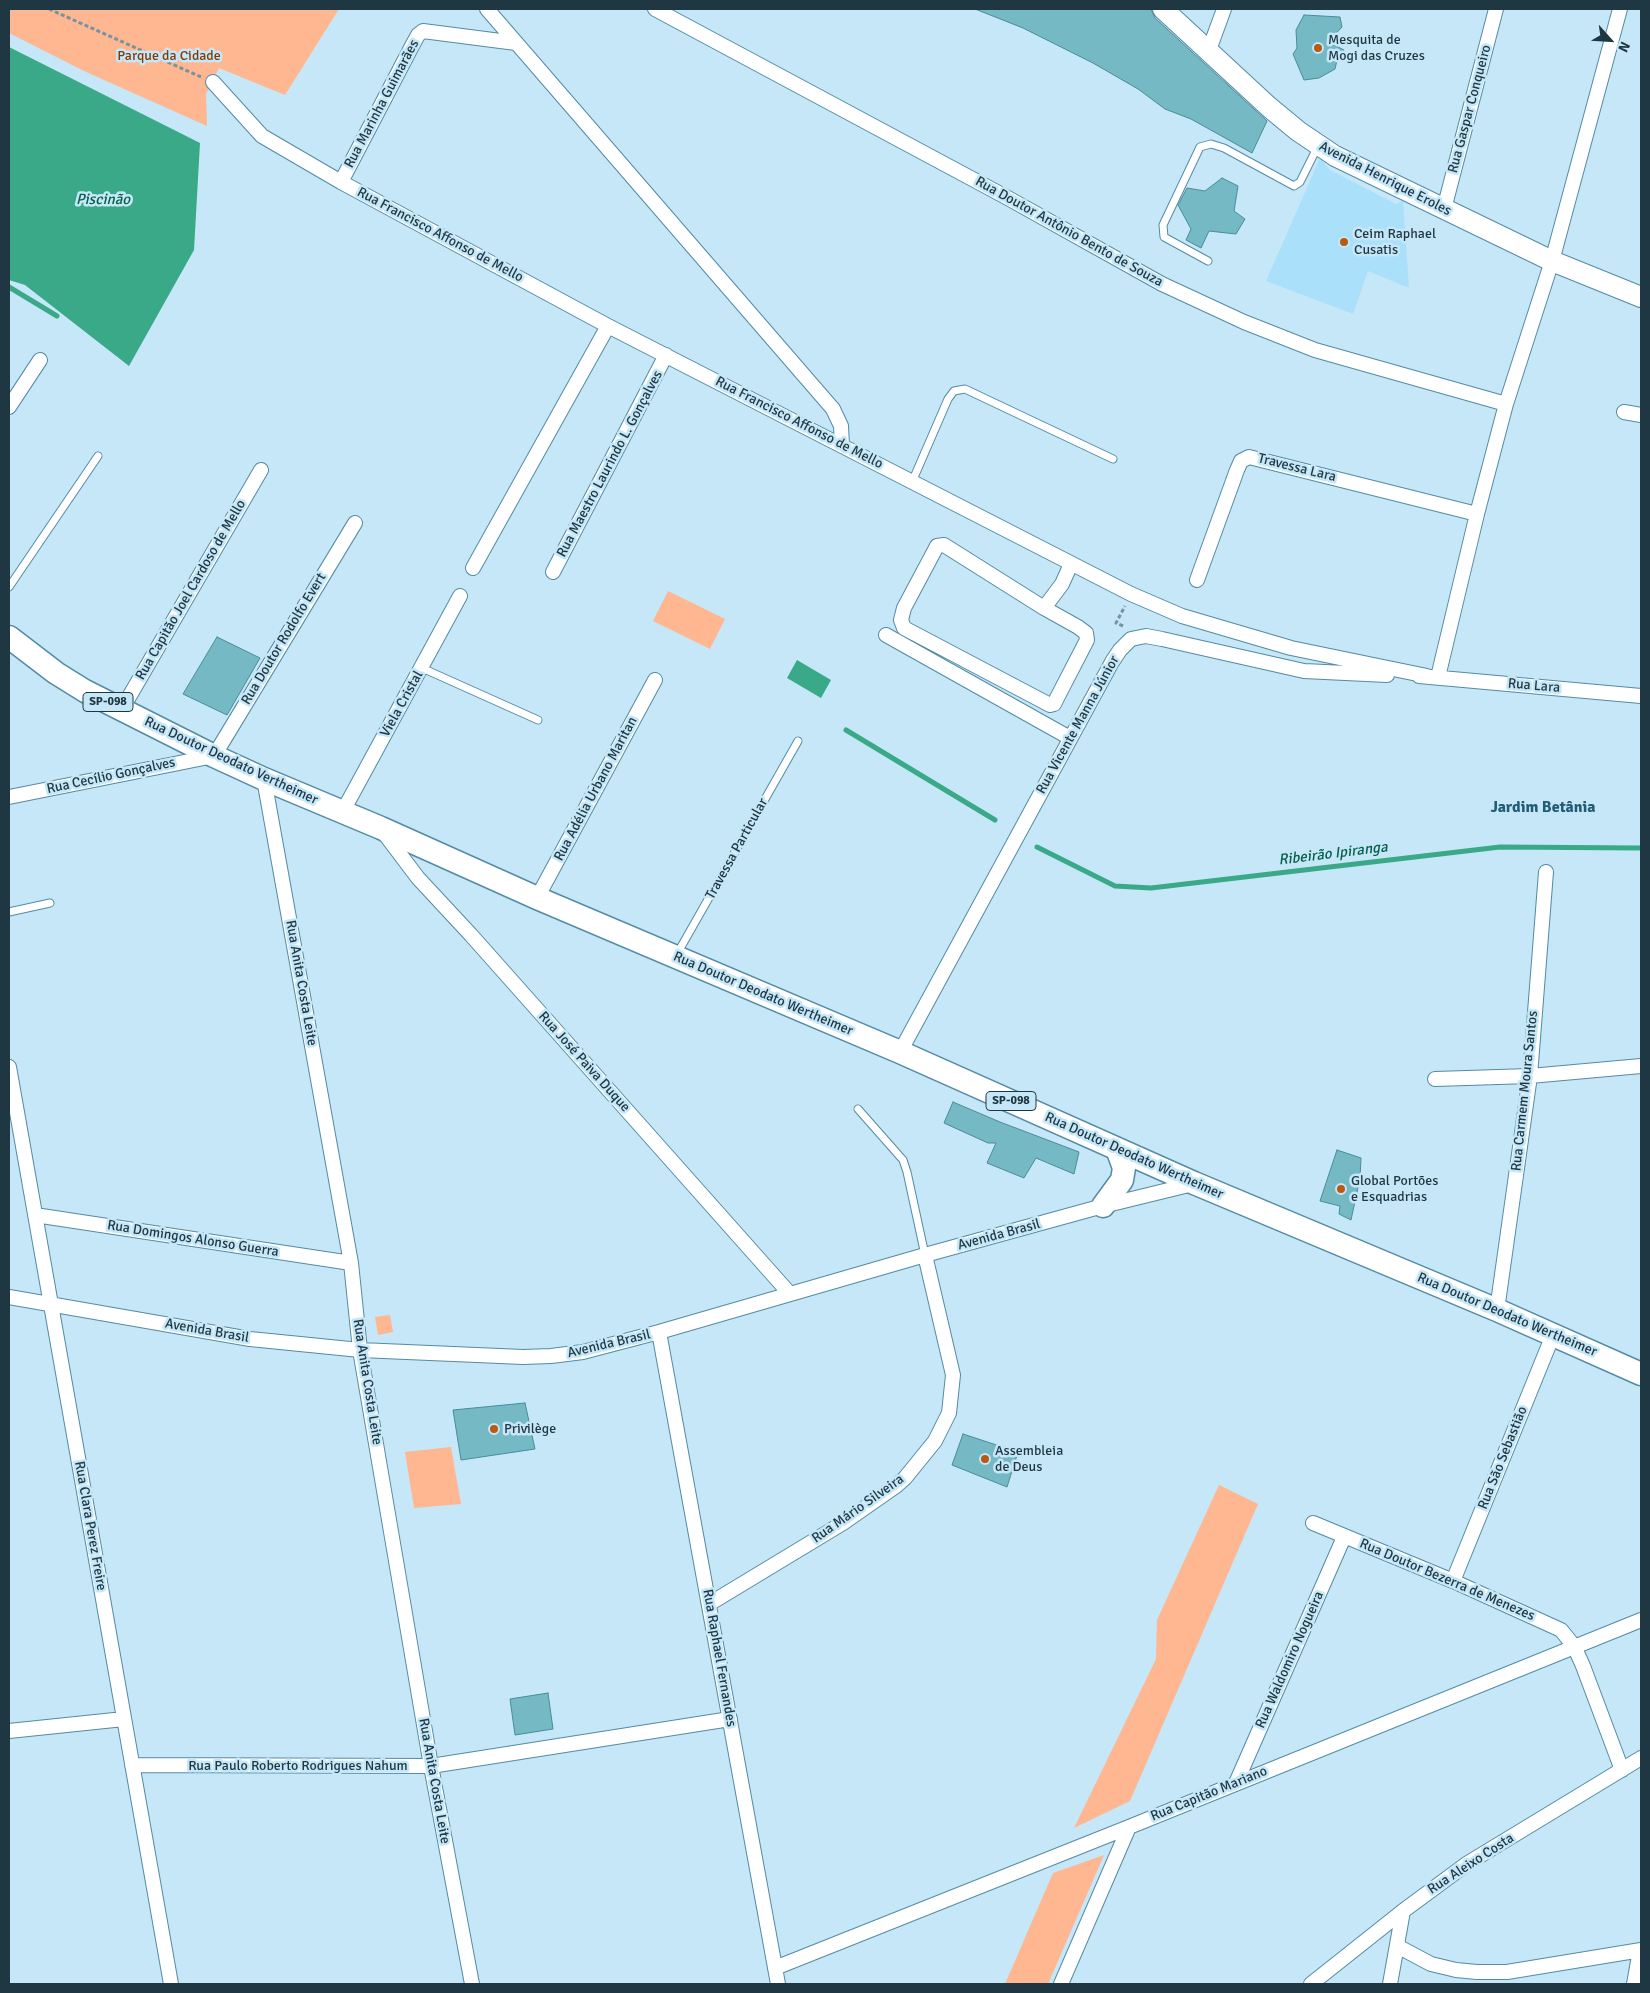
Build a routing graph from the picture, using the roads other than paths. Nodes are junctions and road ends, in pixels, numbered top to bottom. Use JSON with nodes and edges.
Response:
{"nodes":[{"id":1,"x":487,"y":9,"type":"edge"},
{"id":2,"x":1163,"y":9,"type":"edge"},
{"id":3,"x":1224,"y":9,"type":"edge"},
{"id":4,"x":1496,"y":9,"type":"edge"},
{"id":5,"x":1620,"y":9,"type":"edge"},
{"id":6,"x":664,"y":11,"type":"edge"},
{"id":7,"x":516,"y":42,"type":"junction"},
{"id":8,"x":1209,"y":50,"type":"junction"},
{"id":9,"x":212,"y":82,"type":"dead end"},
{"id":10,"x":1319,"y":146,"type":"junction"},
{"id":11,"x":341,"y":182,"type":"junction"},
{"id":12,"x":1444,"y":209,"type":"junction"},
{"id":13,"x":1208,"y":261,"type":"dead end"},
{"id":14,"x":1552,"y":261,"type":"junction"},
{"id":15,"x":1641,"y":297,"type":"edge"},
{"id":16,"x":608,"y":326,"type":"junction"},
{"id":17,"x":666,"y":355,"type":"junction"},
{"id":18,"x":40,"y":360,"type":"dead end"},
{"id":19,"x":1506,"y":404,"type":"junction"},
{"id":20,"x":9,"y":407,"type":"edge"},
{"id":21,"x":1624,"y":412,"type":"dead end"},
{"id":22,"x":1641,"y":415,"type":"edge"},
{"id":23,"x":842,"y":445,"type":"junction"},
{"id":24,"x":98,"y":456,"type":"dead end"},
{"id":25,"x":1113,"y":459,"type":"dead end"},
{"id":26,"x":261,"y":470,"type":"dead end"},
{"id":27,"x":912,"y":482,"type":"junction"},
{"id":28,"x":1477,"y":514,"type":"junction"},
{"id":29,"x":355,"y":523,"type":"dead end"},
{"id":30,"x":1070,"y":564,"type":"junction"},
{"id":31,"x":473,"y":568,"type":"dead end"},
{"id":32,"x":553,"y":572,"type":"dead end"},
{"id":33,"x":1197,"y":580,"type":"dead end"},
{"id":34,"x":9,"y":587,"type":"edge"},
{"id":35,"x":460,"y":596,"type":"dead end"},
{"id":36,"x":1044,"y":608,"type":"junction"},
{"id":37,"x":886,"y":636,"type":"dead end"},
{"id":38,"x":9,"y":637,"type":"edge"},
{"id":39,"x":422,"y":668,"type":"junction"},
{"id":40,"x":1433,"y":677,"type":"junction"},
{"id":41,"x":654,"y":680,"type":"dead end"},
{"id":42,"x":1641,"y":696,"type":"edge"},
{"id":43,"x":122,"y":709,"type":"junction"},
{"id":44,"x":538,"y":720,"type":"dead end"},
{"id":45,"x":1070,"y":738,"type":"junction"},
{"id":46,"x":798,"y":741,"type":"dead end"},
{"id":47,"x":214,"y":756,"type":"junction"},
{"id":48,"x":264,"y":780,"type":"junction"},
{"id":49,"x":9,"y":797,"type":"edge"},
{"id":50,"x":343,"y":812,"type":"junction"},
{"id":51,"x":381,"y":828,"type":"junction"},
{"id":52,"x":1546,"y":872,"type":"dead end"},
{"id":53,"x":537,"y":898,"type":"junction"},
{"id":54,"x":50,"y":903,"type":"dead end"},
{"id":55,"x":9,"y":912,"type":"edge"},
{"id":56,"x":675,"y":956,"type":"junction"},
{"id":57,"x":900,"y":1052,"type":"junction"},
{"id":58,"x":1641,"y":1066,"type":"edge"},
{"id":59,"x":9,"y":1067,"type":"edge"},
{"id":60,"x":1530,"y":1076,"type":"junction"},
{"id":61,"x":1435,"y":1079,"type":"dead end"},
{"id":62,"x":858,"y":1109,"type":"dead end"},
{"id":63,"x":1117,"y":1149,"type":"junction"},
{"id":64,"x":1194,"y":1183,"type":"junction"},
{"id":65,"x":1103,"y":1206,"type":"junction"},
{"id":66,"x":35,"y":1215,"type":"junction"},
{"id":67,"x":925,"y":1255,"type":"junction"},
{"id":68,"x":351,"y":1263,"type":"junction"},
{"id":69,"x":790,"y":1294,"type":"junction"},
{"id":70,"x":9,"y":1297,"type":"edge"},
{"id":71,"x":51,"y":1304,"type":"junction"},
{"id":72,"x":1497,"y":1310,"type":"junction"},
{"id":73,"x":659,"y":1332,"type":"junction"},
{"id":74,"x":1553,"y":1335,"type":"junction"},
{"id":75,"x":360,"y":1350,"type":"junction"},
{"id":76,"x":1641,"y":1374,"type":"edge"},
{"id":77,"x":1313,"y":1523,"type":"dead end"},
{"id":78,"x":1344,"y":1536,"type":"junction"},
{"id":79,"x":1453,"y":1581,"type":"junction"},
{"id":80,"x":709,"y":1604,"type":"junction"},
{"id":81,"x":1641,"y":1620,"type":"edge"},
{"id":82,"x":1574,"y":1646,"type":"junction"},
{"id":83,"x":124,"y":1719,"type":"junction"},
{"id":84,"x":730,"y":1719,"type":"junction"},
{"id":85,"x":9,"y":1730,"type":"edge"},
{"id":86,"x":1641,"y":1758,"type":"edge"},
{"id":87,"x":132,"y":1765,"type":"junction"},
{"id":88,"x":431,"y":1766,"type":"junction"},
{"id":89,"x":1622,"y":1770,"type":"junction"},
{"id":90,"x":1236,"y":1783,"type":"junction"},
{"id":91,"x":1129,"y":1827,"type":"junction"},
{"id":92,"x":1403,"y":1911,"type":"junction"},
{"id":93,"x":1397,"y":1946,"type":"junction"},
{"id":94,"x":1641,"y":1950,"type":"edge"},
{"id":95,"x":775,"y":1968,"type":"junction"},
{"id":96,"x":171,"y":1984,"type":"edge"},
{"id":97,"x":472,"y":1984,"type":"edge"},
{"id":98,"x":778,"y":1984,"type":"edge"},
{"id":99,"x":1061,"y":1984,"type":"edge"},
{"id":100,"x":1311,"y":1984,"type":"edge"},
{"id":101,"x":1390,"y":1984,"type":"edge"},
{"id":102,"x":1634,"y":1984,"type":"edge"}],
"edges":[{"from":1,"to":7,"type":"street"},
{"from":2,"to":8,"type":"main road","name":"Avenida Henrique Eroles"},
{"from":3,"to":8,"type":"street"},
{"from":4,"to":12,"type":"street","name":"Rua Gaspar Conqueiro"},
{"from":5,"to":14,"type":"street"},
{"from":6,"to":19,"type":"street","name":"Rua Doutor Antônio Bento de Souza"},
{"from":7,"to":11,"type":"street","name":"Rua Marinha Guimarães"},
{"from":7,"to":23,"type":"street"},
{"from":8,"to":10,"type":"main road","name":"Avenida Henrique Eroles"},
{"from":9,"to":11,"type":"street","name":"Rua Francisco Affonso de Mello"},
{"from":10,"to":12,"type":"main road","name":"Avenida Henrique Eroles"},
{"from":10,"to":13,"type":"lane"},
{"from":11,"to":16,"type":"street","name":"Rua Francisco Affonso de Mello"},
{"from":12,"to":14,"type":"main road","name":"Avenida Henrique Eroles"},
{"from":14,"to":15,"type":"main road","name":"Avenida Henrique Eroles"},
{"from":14,"to":19,"type":"street"},
{"from":16,"to":17,"type":"street","name":"Rua Francisco Affonso de Mello"},
{"from":16,"to":31,"type":"street"},
{"from":17,"to":23,"type":"street","name":"Rua Francisco Affonso de Mello"},
{"from":17,"to":32,"type":"street","name":"Rua Maestro Laurindo L. Gonçalves"},
{"from":18,"to":20,"type":"street"},
{"from":19,"to":28,"type":"street"},
{"from":21,"to":22,"type":"street"},
{"from":23,"to":27,"type":"street","name":"Rua Francisco Affonso de Mello"},
{"from":24,"to":34,"type":"lane"},
{"from":25,"to":27,"type":"lane"},
{"from":26,"to":43,"type":"street","name":"Rua Capitão Joel Cardoso de Mello"},
{"from":27,"to":30,"type":"street","name":"Rua Francisco Affonso de Mello"},
{"from":28,"to":33,"type":"street","name":"Travessa Lara"},
{"from":28,"to":40,"type":"street"},
{"from":29,"to":47,"type":"street","name":"Rua Doutor Rodolfo Evert"},
{"from":30,"to":36,"type":"street"},
{"from":30,"to":40,"type":"street","name":"Rua Francisco Affonso de Mello"},
{"from":35,"to":39,"type":"street","name":"Viela Cristal"},
{"from":36,"to":36,"type":"street"},
{"from":37,"to":45,"type":"street"},
{"from":38,"to":43,"type":"main road","name":"Rua Doutor Deodato Vertheimer","number":"SP-098"},
{"from":39,"to":44,"type":"lane"},
{"from":39,"to":50,"type":"street","name":"Viela Cristal"},
{"from":40,"to":42,"type":"street","name":"Rua Lara"},
{"from":40,"to":45,"type":"street","name":"Rua Vicente Manna Júnior"},
{"from":41,"to":53,"type":"street","name":"Rua Adélia Urbano Maritan"},
{"from":43,"to":47,"type":"main road","name":"Rua Doutor Deodato Vertheimer","number":"SP-098"},
{"from":45,"to":57,"type":"street","name":"Rua Vicente Manna Júnior"},
{"from":46,"to":56,"type":"lane","name":"Travessa Particular"},
{"from":47,"to":48,"type":"main road","name":"Rua Doutor Deodato Vertheimer","number":"SP-098"},
{"from":47,"to":49,"type":"street","name":"Rua Cecílio Gonçalves"},
{"from":48,"to":50,"type":"main road","name":"Rua Doutor Deodato Vertheimer","number":"SP-098"},
{"from":48,"to":68,"type":"street","name":"Rua Anita Costa Leite"},
{"from":50,"to":51,"type":"main road","name":"Rua Doutor Deodato Vertheimer","number":"SP-098"},
{"from":51,"to":53,"type":"main road","name":"Rua Doutor Deodato Wertheimer","number":"SP-098"},
{"from":51,"to":69,"type":"street","name":"Rua José Paiva Duque"},
{"from":52,"to":60,"type":"street","name":"Rua Carmem Moura Santos"},
{"from":53,"to":56,"type":"main road","name":"Rua Doutor Deodato Wertheimer","number":"SP-098"},
{"from":54,"to":55,"type":"lane"},
{"from":56,"to":57,"type":"main road","name":"Rua Doutor Deodato Wertheimer","number":"SP-098"},
{"from":57,"to":63,"type":"main road","name":"Rua Doutor Deodato Wertheimer","number":"SP-098"},
{"from":58,"to":60,"type":"street"},
{"from":59,"to":66,"type":"street","name":"Rua Clara Perez Freire"},
{"from":60,"to":61,"type":"street"},
{"from":60,"to":72,"type":"street","name":"Rua Carmem Moura Santos"},
{"from":62,"to":67,"type":"lane"},
{"from":63,"to":64,"type":"main road","name":"Rua Doutor Deodato Wertheimer","number":"SP-098"},
{"from":63,"to":65,"type":"main road"},
{"from":64,"to":65,"type":"street","name":"Avenida Brasil"},
{"from":64,"to":72,"type":"main road","name":"Rua Doutor Deodato Wertheimer","number":"SP-098"},
{"from":65,"to":67,"type":"street","name":"Avenida Brasil"},
{"from":66,"to":68,"type":"street","name":"Rua Domingos Alonso Guerra"},
{"from":66,"to":71,"type":"street","name":"Rua Clara Perez Freire"},
{"from":67,"to":69,"type":"street","name":"Avenida Brasil"},
{"from":67,"to":80,"type":"street","name":"Rua Mário Silveira"},
{"from":68,"to":75,"type":"street","name":"Rua Anita Costa Leite"},
{"from":69,"to":73,"type":"street","name":"Avenida Brasil"},
{"from":70,"to":71,"type":"street","name":"Avenida Brasil"},
{"from":71,"to":75,"type":"street","name":"Avenida Brasil"},
{"from":71,"to":83,"type":"street","name":"Rua Clara Perez Freire"},
{"from":72,"to":74,"type":"main road","name":"Rua Doutor Deodato Wertheimer","number":"SP-098"},
{"from":73,"to":75,"type":"street","name":"Avenida Brasil"},
{"from":73,"to":80,"type":"street","name":"Rua Raphael Fernandes"},
{"from":74,"to":76,"type":"main road","name":"Rua Doutor Deodato Wertheimer","number":"SP-098"},
{"from":74,"to":79,"type":"street","name":"Rua São Sebastião"},
{"from":75,"to":88,"type":"street","name":"Rua Anita Costa Leite"},
{"from":77,"to":78,"type":"street","name":"Rua Doutor Bezerra de Menezes"},
{"from":78,"to":79,"type":"street","name":"Rua Doutor Bezerra de Menezes"},
{"from":78,"to":90,"type":"street","name":"Rua Waldomiro Nogueira"},
{"from":79,"to":82,"type":"street","name":"Rua Doutor Bezerra de Menezes"},
{"from":80,"to":84,"type":"street","name":"Rua Raphael Fernandes"},
{"from":81,"to":82,"type":"street","name":"Rua Capitão Mariano"},
{"from":82,"to":89,"type":"street","name":"Rua Doutor Bezerra de Menezes"},
{"from":82,"to":90,"type":"street","name":"Rua Capitão Mariano"},
{"from":83,"to":85,"type":"street"},
{"from":83,"to":87,"type":"street","name":"Rua Clara Perez Freire"},
{"from":84,"to":88,"type":"street","name":"Rua Paulo Roberto Rodrigues Nahum"},
{"from":84,"to":95,"type":"street","name":"Rua Raphael Fernandes"},
{"from":86,"to":89,"type":"street","name":"Rua Aleixo Costa"},
{"from":87,"to":88,"type":"street","name":"Rua Paulo Roberto Rodrigues Nahum"},
{"from":87,"to":96,"type":"street","name":"Rua Clara Perez Freire"},
{"from":88,"to":97,"type":"street","name":"Rua Anita Costa Leite"},
{"from":89,"to":92,"type":"street","name":"Rua Aleixo Costa"},
{"from":90,"to":91,"type":"street","name":"Rua Capitão Mariano"},
{"from":91,"to":95,"type":"street","name":"Rua Capitão Mariano"},
{"from":91,"to":99,"type":"street"},
{"from":92,"to":93,"type":"street"},
{"from":92,"to":100,"type":"street","name":"Rua Aleixo Costa"},
{"from":93,"to":94,"type":"street"},
{"from":93,"to":101,"type":"street"},
{"from":94,"to":102,"type":"street"},
{"from":95,"to":98,"type":"street","name":"Rua Raphael Fernandes"}]}
